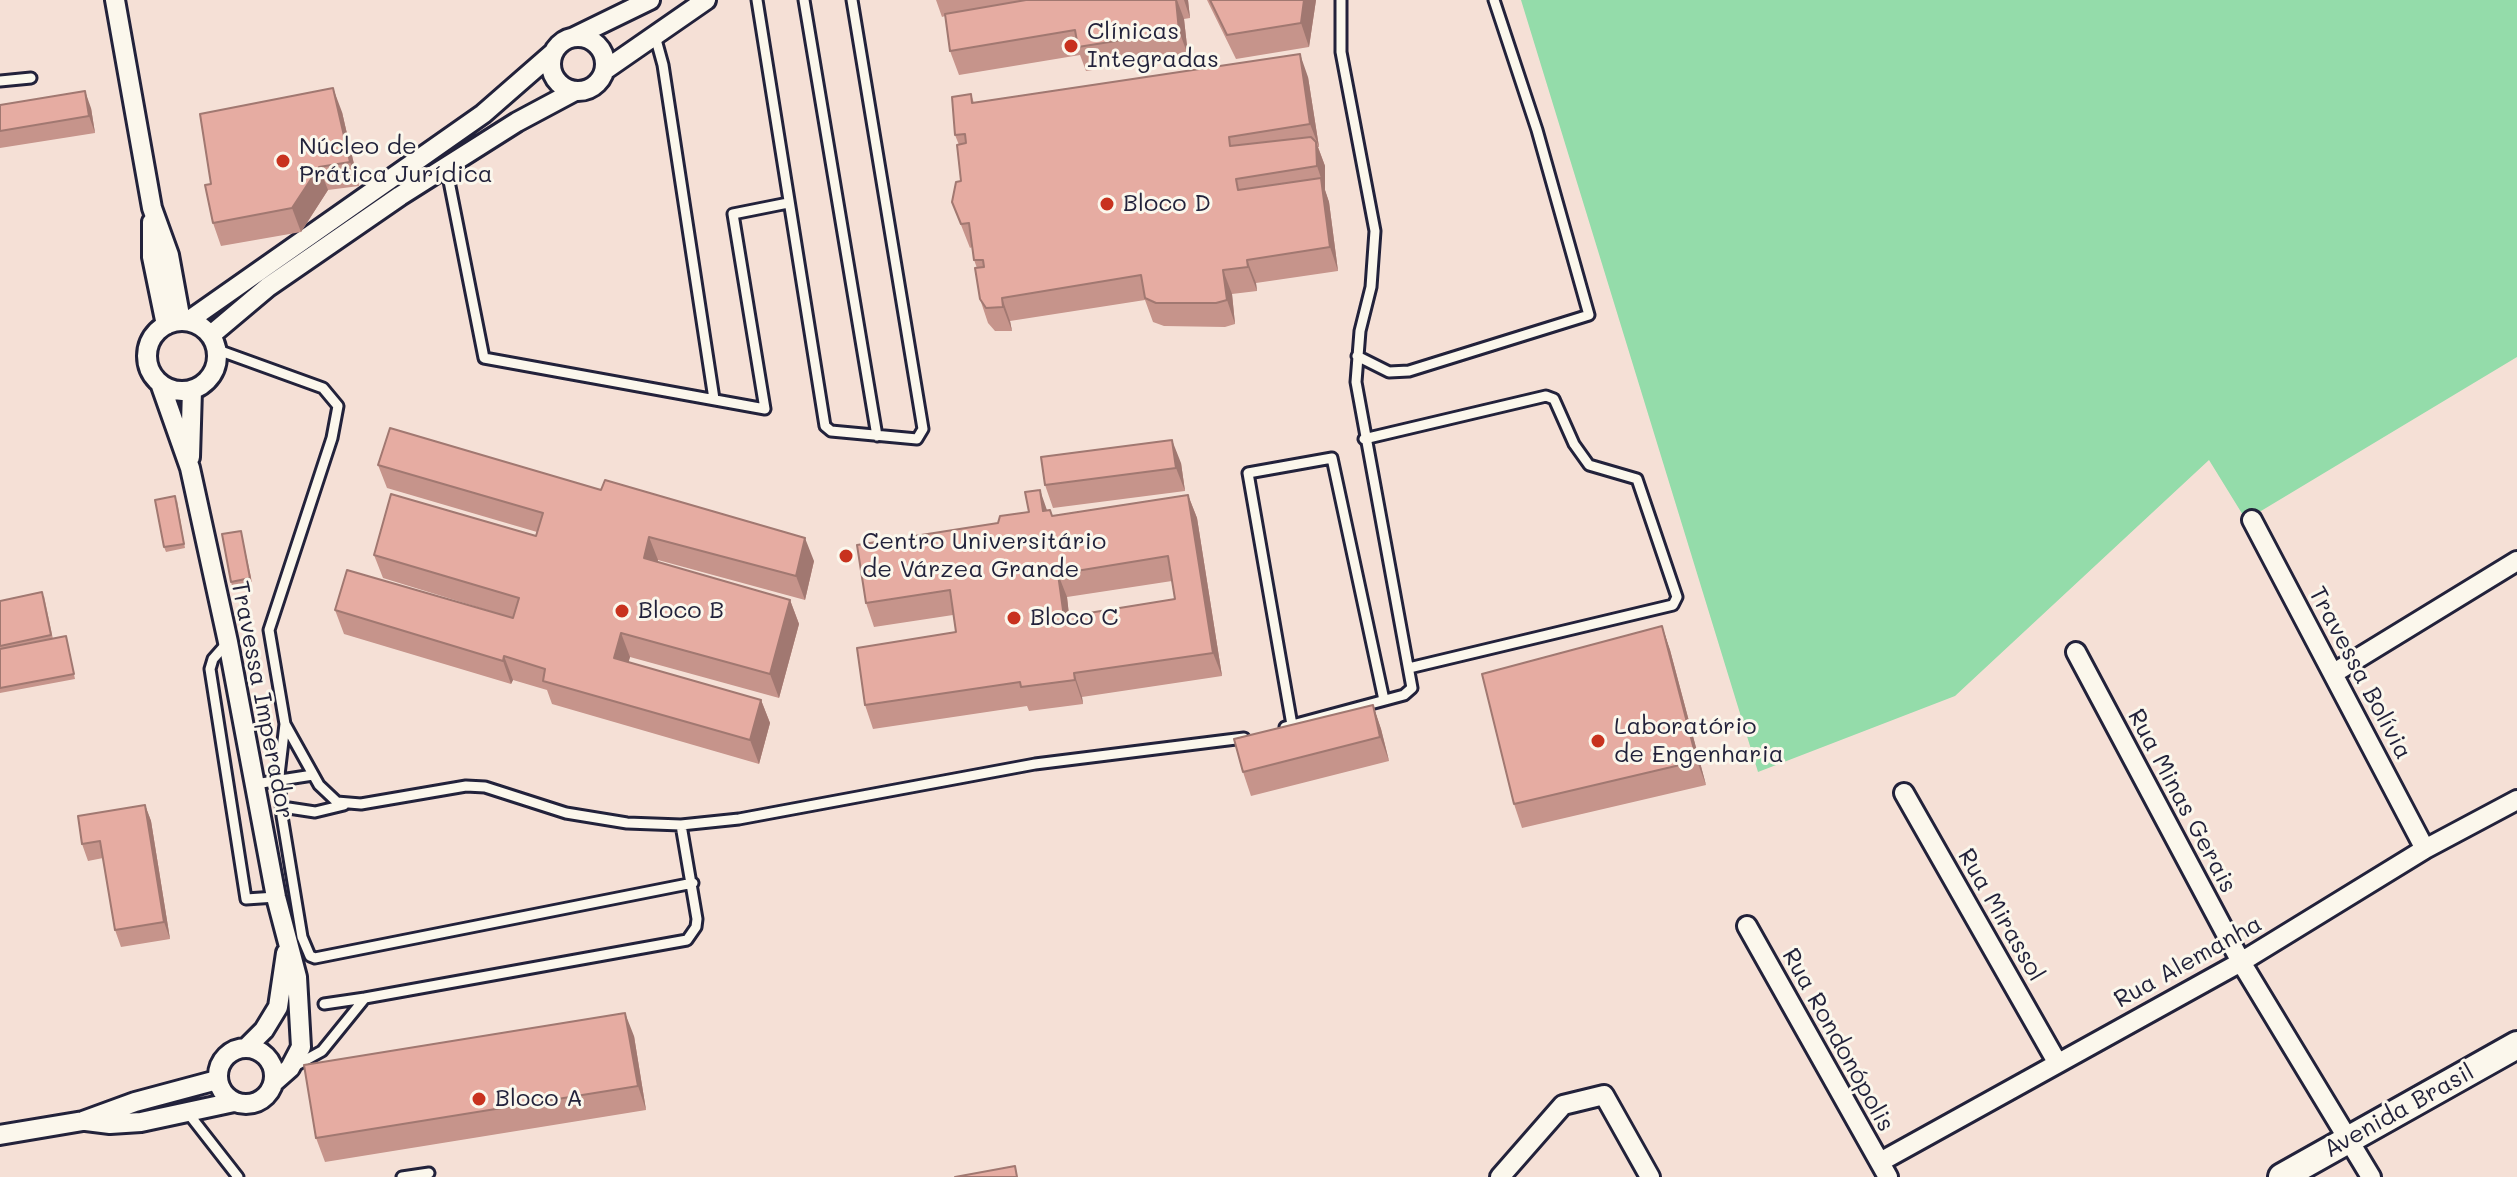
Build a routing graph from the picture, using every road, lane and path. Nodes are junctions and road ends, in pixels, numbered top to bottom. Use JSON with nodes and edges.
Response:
{"nodes":[{"id":1,"x":115,"y":0,"type":"edge"},
{"id":2,"x":650,"y":0,"type":"edge"},
{"id":3,"x":706,"y":0,"type":"edge"},
{"id":4,"x":757,"y":0,"type":"edge"},
{"id":5,"x":804,"y":0,"type":"edge"},
{"id":6,"x":852,"y":0,"type":"edge"},
{"id":7,"x":1341,"y":0,"type":"edge"},
{"id":8,"x":1494,"y":0,"type":"edge"},
{"id":9,"x":655,"y":35,"type":"junction"},
{"id":10,"x":574,"y":37,"type":"junction"},
{"id":11,"x":554,"y":52,"type":"junction"},
{"id":12,"x":605,"y":70,"type":"junction"},
{"id":13,"x":31,"y":78,"type":"dead end"},
{"id":14,"x":0,"y":81,"type":"edge"},
{"id":15,"x":575,"y":91,"type":"junction"},
{"id":16,"x":446,"y":166,"type":"junction"},
{"id":17,"x":788,"y":203,"type":"junction"},
{"id":18,"x":178,"y":322,"type":"junction"},
{"id":19,"x":214,"y":342,"type":"junction"},
{"id":20,"x":1357,"y":356,"type":"junction"},
{"id":21,"x":160,"y":383,"type":"junction"},
{"id":22,"x":192,"y":390,"type":"junction"},
{"id":23,"x":714,"y":399,"type":"junction"},
{"id":24,"x":877,"y":436,"type":"junction"},
{"id":25,"x":1364,"y":439,"type":"junction"},
{"id":26,"x":190,"y":468,"type":"junction"},
{"id":27,"x":2252,"y":520,"type":"dead end"},
{"id":28,"x":2517,"y":561,"type":"edge"},
{"id":29,"x":228,"y":642,"type":"junction"},
{"id":30,"x":2076,"y":652,"type":"dead end"},
{"id":31,"x":1409,"y":668,"type":"junction"},
{"id":32,"x":2334,"y":673,"type":"junction"},
{"id":33,"x":1384,"y":700,"type":"junction"},
{"id":34,"x":285,"y":724,"type":"junction"},
{"id":35,"x":1292,"y":725,"type":"junction"},
{"id":36,"x":1268,"y":731,"type":"edge"},
{"id":37,"x":1255,"y":735,"type":"edge"},
{"id":38,"x":313,"y":775,"type":"junction"},
{"id":39,"x":279,"y":781,"type":"junction"},
{"id":40,"x":255,"y":784,"type":"junction"},
{"id":41,"x":1904,"y":793,"type":"dead end"},
{"id":42,"x":2517,"y":800,"type":"edge"},
{"id":43,"x":347,"y":804,"type":"junction"},
{"id":44,"x":282,"y":807,"type":"junction"},
{"id":45,"x":681,"y":825,"type":"junction"},
{"id":46,"x":2425,"y":849,"type":"junction"},
{"id":47,"x":693,"y":883,"type":"junction"},
{"id":48,"x":276,"y":897,"type":"junction"},
{"id":49,"x":1747,"y":926,"type":"dead end"},
{"id":50,"x":287,"y":942,"type":"junction"},
{"id":51,"x":2241,"y":962,"type":"junction"},
{"id":52,"x":365,"y":998,"type":"junction"},
{"id":53,"x":324,"y":1004,"type":"dead end"},
{"id":54,"x":2517,"y":1045,"type":"edge"},
{"id":55,"x":246,"y":1048,"type":"junction"},
{"id":56,"x":2057,"y":1062,"type":"junction"},
{"id":57,"x":290,"y":1068,"type":"junction"},
{"id":58,"x":217,"y":1080,"type":"junction"},
{"id":59,"x":273,"y":1083,"type":"junction"},
{"id":60,"x":234,"y":1102,"type":"junction"},
{"id":61,"x":188,"y":1113,"type":"junction"},
{"id":62,"x":83,"y":1121,"type":"junction"},
{"id":63,"x":0,"y":1135,"type":"edge"},
{"id":64,"x":2349,"y":1139,"type":"junction"},
{"id":65,"x":227,"y":1167,"type":"junction"},
{"id":66,"x":1884,"y":1170,"type":"edge"},
{"id":67,"x":429,"y":1173,"type":"dead end"},
{"id":68,"x":223,"y":1177,"type":"edge"},
{"id":69,"x":238,"y":1177,"type":"edge"},
{"id":70,"x":402,"y":1177,"type":"edge"},
{"id":71,"x":1500,"y":1177,"type":"edge"},
{"id":72,"x":1650,"y":1177,"type":"edge"},
{"id":73,"x":2282,"y":1177,"type":"edge"},
{"id":74,"x":2371,"y":1177,"type":"edge"}],
"edges":[{"from":1,"to":18,"type":"street"},
{"from":2,"to":10,"type":"street"},
{"from":3,"to":9,"type":"street"},
{"from":4,"to":17,"type":"lane"},
{"from":5,"to":24,"type":"lane"},
{"from":6,"to":24,"type":"lane"},
{"from":7,"to":20,"type":"lane"},
{"from":8,"to":20,"type":"lane"},
{"from":9,"to":12,"type":"street"},
{"from":9,"to":23,"type":"lane"},
{"from":10,"to":11,"type":"street"},
{"from":10,"to":12,"type":"street"},
{"from":11,"to":15,"type":"street"},
{"from":11,"to":18,"type":"street"},
{"from":12,"to":15,"type":"street"},
{"from":13,"to":14,"type":"lane"},
{"from":15,"to":16,"type":"street"},
{"from":16,"to":19,"type":"street"},
{"from":16,"to":23,"type":"lane"},
{"from":17,"to":23,"type":"lane"},
{"from":17,"to":24,"type":"lane"},
{"from":18,"to":19,"type":"street"},
{"from":18,"to":21,"type":"street"},
{"from":19,"to":22,"type":"street"},
{"from":19,"to":34,"type":"lane"},
{"from":20,"to":25,"type":"lane"},
{"from":21,"to":22,"type":"street"},
{"from":21,"to":26,"type":"street","name":"Travessa Imperador"},
{"from":22,"to":26,"type":"street","name":"Travessa Imperador"},
{"from":25,"to":31,"type":"lane"},
{"from":25,"to":31,"type":"lane"},
{"from":26,"to":29,"type":"street","name":"Travessa Imperador"},
{"from":27,"to":32,"type":"street","name":"Travessa Bolívia"},
{"from":28,"to":32,"type":"street"},
{"from":29,"to":40,"type":"street","name":"Travessa Imperador"},
{"from":29,"to":48,"type":"lane"},
{"from":30,"to":51,"type":"street","name":"Rua Minas Gerais"},
{"from":31,"to":33,"type":"lane"},
{"from":32,"to":46,"type":"street","name":"Travessa Bolívia"},
{"from":33,"to":35,"type":"lane"},
{"from":33,"to":35,"type":"lane"},
{"from":34,"to":38,"type":"lane"},
{"from":34,"to":39,"type":"lane"},
{"from":35,"to":36,"type":"lane"},
{"from":37,"to":45,"type":"lane"},
{"from":38,"to":39,"type":"lane"},
{"from":38,"to":43,"type":"lane"},
{"from":39,"to":40,"type":"lane"},
{"from":39,"to":44,"type":"lane"},
{"from":40,"to":48,"type":"street","name":"Travessa Imperador"},
{"from":41,"to":56,"type":"street","name":"Rua Mirassol"},
{"from":42,"to":46,"type":"street","name":"Rua Alemanha"},
{"from":43,"to":44,"type":"lane"},
{"from":43,"to":45,"type":"lane"},
{"from":44,"to":47,"type":"lane"},
{"from":45,"to":47,"type":"lane"},
{"from":46,"to":51,"type":"street","name":"Rua Alemanha"},
{"from":47,"to":52,"type":"lane"},
{"from":48,"to":50,"type":"street","name":"Travessa Imperador"},
{"from":49,"to":66,"type":"street","name":"Rua Rondonópolis"},
{"from":50,"to":55,"type":"street","name":"Travessa Imperador"},
{"from":50,"to":57,"type":"street","name":"Travessa Imperador"},
{"from":51,"to":56,"type":"street","name":"Rua Alemanha"},
{"from":51,"to":64,"type":"street","name":"Rua Minas Gerais"},
{"from":52,"to":53,"type":"lane"},
{"from":52,"to":57,"type":"lane"},
{"from":54,"to":64,"type":"street","name":"Avenida Brasil"},
{"from":55,"to":58,"type":"street"},
{"from":55,"to":59,"type":"street"},
{"from":56,"to":66,"type":"street","name":"Rua Alemanha"},
{"from":57,"to":59,"type":"street","name":"Travessa Imperador"},
{"from":58,"to":60,"type":"street"},
{"from":58,"to":62,"type":"street"},
{"from":59,"to":60,"type":"street"},
{"from":60,"to":61,"type":"street"},
{"from":61,"to":62,"type":"street"},
{"from":61,"to":65,"type":"lane"},
{"from":62,"to":63,"type":"street"},
{"from":64,"to":73,"type":"street","name":"Avenida Brasil"},
{"from":64,"to":74,"type":"street","name":"Rua Minas Gerais"},
{"from":65,"to":68,"type":"lane"},
{"from":65,"to":69,"type":"lane"},
{"from":67,"to":70,"type":"lane"},
{"from":71,"to":72,"type":"street"}]}
